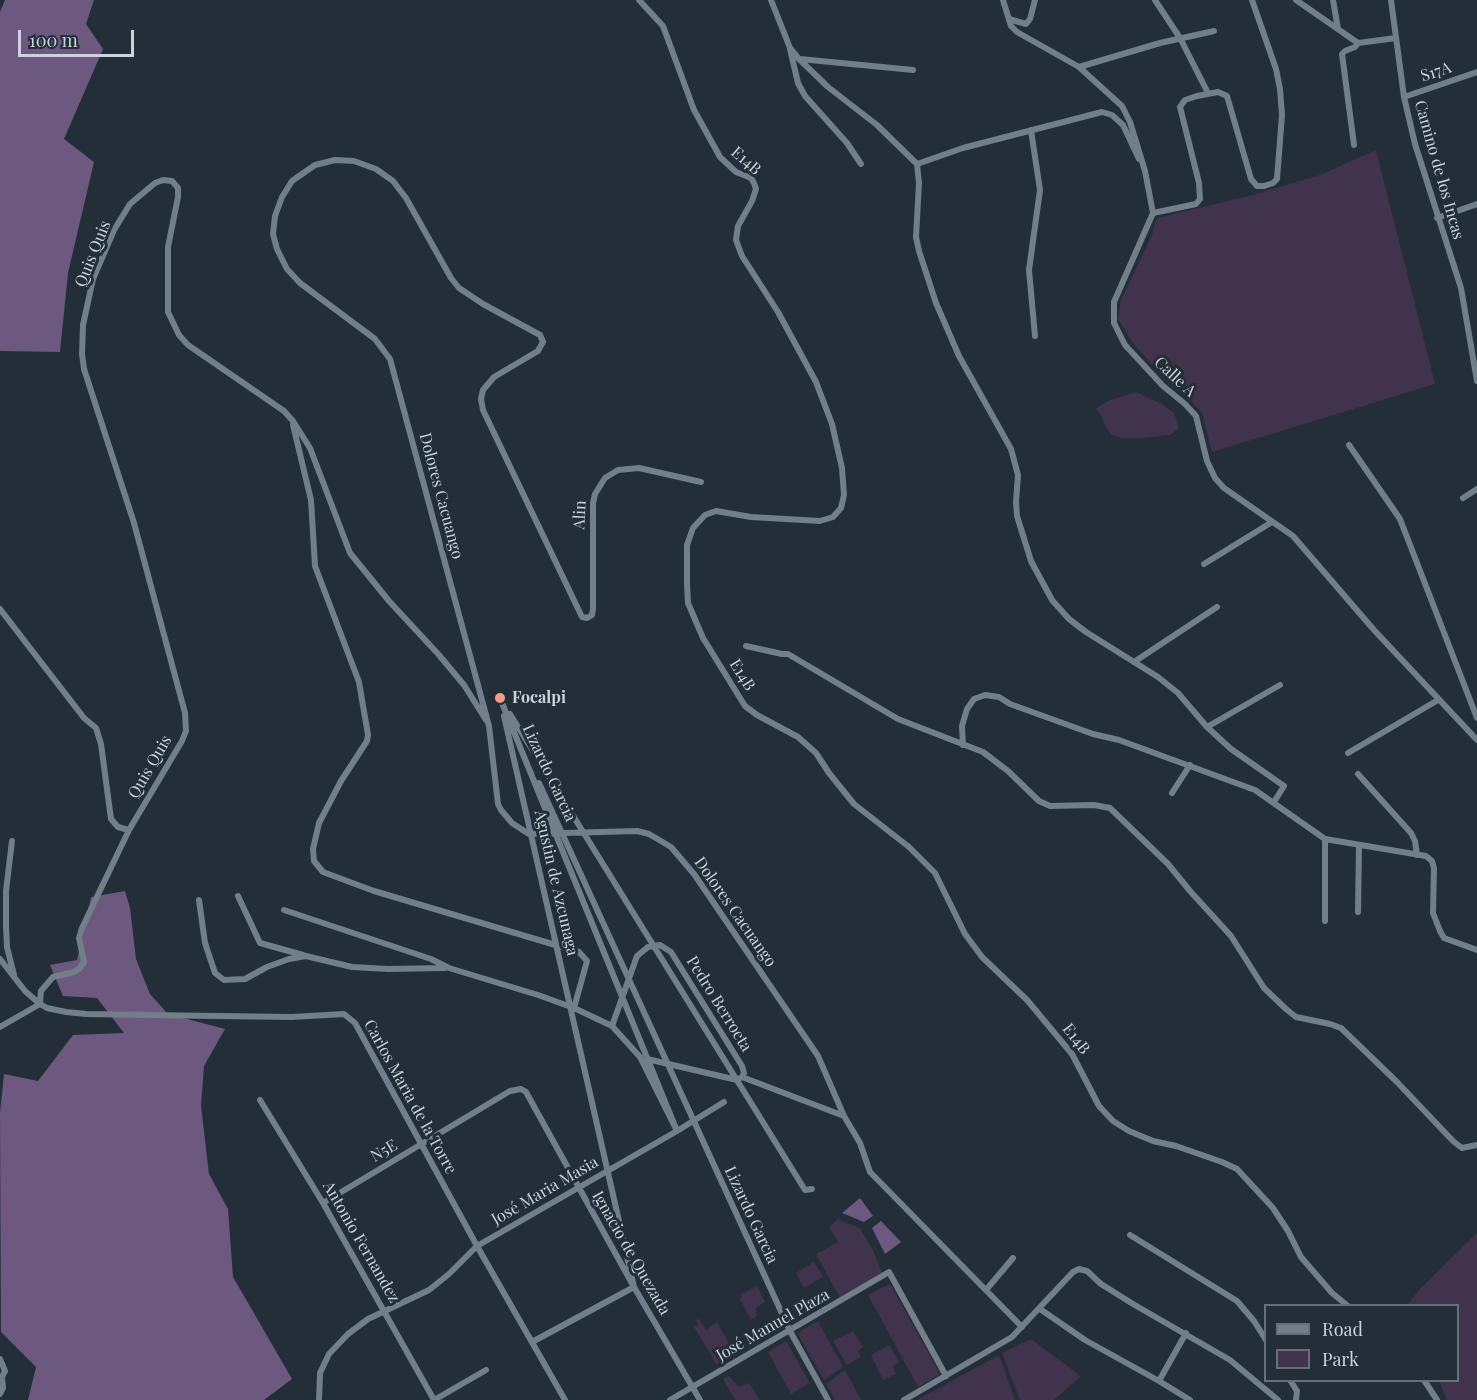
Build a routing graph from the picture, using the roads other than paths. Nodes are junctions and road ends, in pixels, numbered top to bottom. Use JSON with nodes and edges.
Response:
{"nodes":[{"id":1,"x":639,"y":0,"type":"edge"},
{"id":2,"x":771,"y":0,"type":"edge"},
{"id":3,"x":1003,"y":0,"type":"edge"},
{"id":4,"x":1035,"y":0,"type":"edge"},
{"id":5,"x":1155,"y":0,"type":"edge"},
{"id":6,"x":1252,"y":0,"type":"edge"},
{"id":7,"x":1296,"y":0,"type":"edge"},
{"id":8,"x":1333,"y":0,"type":"edge"},
{"id":9,"x":1391,"y":0,"type":"edge"},
{"id":10,"x":1009,"y":19,"type":"junction"},
{"id":11,"x":1338,"y":29,"type":"junction"},
{"id":12,"x":1214,"y":31,"type":"dead end"},
{"id":13,"x":1180,"y":38,"type":"junction"},
{"id":14,"x":1396,"y":38,"type":"junction"},
{"id":15,"x":1358,"y":43,"type":"junction"},
{"id":16,"x":790,"y":48,"type":"junction"},
{"id":17,"x":799,"y":59,"type":"junction"},
{"id":18,"x":1079,"y":67,"type":"junction"},
{"id":19,"x":913,"y":70,"type":"dead end"},
{"id":20,"x":1477,"y":72,"type":"edge"},
{"id":21,"x":1208,"y":93,"type":"junction"},
{"id":22,"x":1404,"y":97,"type":"junction"},
{"id":23,"x":1031,"y":130,"type":"junction"},
{"id":24,"x":1354,"y":145,"type":"dead end"},
{"id":25,"x":861,"y":164,"type":"dead end"},
{"id":26,"x":917,"y":164,"type":"junction"},
{"id":27,"x":1145,"y":171,"type":"junction"},
{"id":28,"x":1477,"y":204,"type":"edge"},
{"id":29,"x":1153,"y":213,"type":"junction"},
{"id":30,"x":1437,"y":218,"type":"junction"},
{"id":31,"x":1477,"y":332,"type":"edge"},
{"id":32,"x":1469,"y":335,"type":"junction"},
{"id":33,"x":1035,"y":336,"type":"dead end"},
{"id":34,"x":1477,"y":381,"type":"edge"},
{"id":35,"x":293,"y":422,"type":"junction"},
{"id":36,"x":1349,"y":445,"type":"dead end"},
{"id":37,"x":701,"y":482,"type":"dead end"},
{"id":38,"x":1477,"y":489,"type":"edge"},
{"id":39,"x":1463,"y":498,"type":"dead end"},
{"id":40,"x":1272,"y":522,"type":"junction"},
{"id":41,"x":1204,"y":564,"type":"dead end"},
{"id":42,"x":1217,"y":607,"type":"dead end"},
{"id":43,"x":0,"y":609,"type":"edge"},
{"id":44,"x":587,"y":618,"type":"joint"},
{"id":45,"x":746,"y":646,"type":"dead end"},
{"id":46,"x":1134,"y":662,"type":"junction"},
{"id":47,"x":1280,"y":685,"type":"dead end"},
{"id":48,"x":500,"y":698,"type":"junction"},
{"id":49,"x":1438,"y":700,"type":"junction"},
{"id":50,"x":1477,"y":718,"type":"edge"},
{"id":51,"x":489,"y":726,"type":"junction"},
{"id":52,"x":1207,"y":727,"type":"junction"},
{"id":53,"x":1477,"y":740,"type":"edge"},
{"id":54,"x":963,"y":745,"type":"junction"},
{"id":55,"x":1348,"y":753,"type":"dead end"},
{"id":56,"x":1190,"y":765,"type":"junction"},
{"id":57,"x":1358,"y":774,"type":"dead end"},
{"id":58,"x":1172,"y":793,"type":"dead end"},
{"id":59,"x":1274,"y":802,"type":"junction"},
{"id":60,"x":129,"y":830,"type":"junction"},
{"id":61,"x":584,"y":832,"type":"junction"},
{"id":62,"x":559,"y":833,"type":"junction"},
{"id":63,"x":531,"y":834,"type":"junction"},
{"id":64,"x":1325,"y":839,"type":"junction"},
{"id":65,"x":12,"y":841,"type":"dead end"},
{"id":66,"x":1359,"y":846,"type":"junction"},
{"id":67,"x":1418,"y":855,"type":"junction"},
{"id":68,"x":238,"y":896,"type":"dead end"},
{"id":69,"x":199,"y":900,"type":"dead end"},
{"id":70,"x":284,"y":910,"type":"dead end"},
{"id":71,"x":1358,"y":912,"type":"dead end"},
{"id":72,"x":1325,"y":921,"type":"dead end"},
{"id":73,"x":654,"y":945,"type":"junction"},
{"id":74,"x":556,"y":946,"type":"junction"},
{"id":75,"x":1477,"y":950,"type":"edge"},
{"id":76,"x":306,"y":956,"type":"junction"},
{"id":77,"x":0,"y":959,"type":"edge"},
{"id":78,"x":449,"y":968,"type":"junction"},
{"id":79,"x":15,"y":978,"type":"junction"},
{"id":80,"x":629,"y":979,"type":"junction"},
{"id":81,"x":622,"y":997,"type":"junction"},
{"id":82,"x":40,"y":1004,"type":"junction"},
{"id":83,"x":572,"y":1007,"type":"junction"},
{"id":84,"x":612,"y":1026,"type":"junction"},
{"id":85,"x":0,"y":1027,"type":"edge"},
{"id":86,"x":640,"y":1057,"type":"junction"},
{"id":87,"x":647,"y":1059,"type":"junction"},
{"id":88,"x":668,"y":1064,"type":"junction"},
{"id":89,"x":740,"y":1079,"type":"junction"},
{"id":90,"x":521,"y":1089,"type":"joint"},
{"id":91,"x":260,"y":1100,"type":"dead end"},
{"id":92,"x":724,"y":1102,"type":"dead end"},
{"id":93,"x":844,"y":1116,"type":"junction"},
{"id":94,"x":694,"y":1121,"type":"junction"},
{"id":95,"x":677,"y":1131,"type":"junction"},
{"id":96,"x":1477,"y":1144,"type":"edge"},
{"id":97,"x":421,"y":1145,"type":"junction"},
{"id":98,"x":608,"y":1171,"type":"junction"},
{"id":99,"x":578,"y":1188,"type":"junction"},
{"id":100,"x":812,"y":1189,"type":"dead end"},
{"id":101,"x":323,"y":1203,"type":"junction"},
{"id":102,"x":1130,"y":1236,"type":"dead end"},
{"id":103,"x":477,"y":1246,"type":"junction"},
{"id":104,"x":1013,"y":1258,"type":"dead end"},
{"id":105,"x":634,"y":1287,"type":"junction"},
{"id":106,"x":986,"y":1290,"type":"junction"},
{"id":107,"x":1347,"y":1304,"type":"edge"},
{"id":108,"x":1040,"y":1309,"type":"junction"},
{"id":109,"x":385,"y":1311,"type":"junction"},
{"id":110,"x":1023,"y":1327,"type":"junction"},
{"id":111,"x":790,"y":1331,"type":"junction"},
{"id":112,"x":1186,"y":1333,"type":"junction"},
{"id":113,"x":1264,"y":1337,"type":"edge"},
{"id":114,"x":532,"y":1342,"type":"junction"},
{"id":115,"x":0,"y":1359,"type":"edge"},
{"id":116,"x":486,"y":1370,"type":"dead end"},
{"id":117,"x":946,"y":1376,"type":"junction"},
{"id":118,"x":1159,"y":1380,"type":"junction"},
{"id":119,"x":1291,"y":1382,"type":"edge"},
{"id":120,"x":1425,"y":1382,"type":"edge"},
{"id":121,"x":692,"y":1387,"type":"junction"},
{"id":122,"x":0,"y":1394,"type":"edge"},
{"id":123,"x":319,"y":1400,"type":"edge"},
{"id":124,"x":434,"y":1400,"type":"edge"},
{"id":125,"x":565,"y":1400,"type":"edge"},
{"id":126,"x":670,"y":1400,"type":"edge"},
{"id":127,"x":700,"y":1400,"type":"edge"},
{"id":128,"x":828,"y":1400,"type":"edge"},
{"id":129,"x":904,"y":1400,"type":"edge"},
{"id":130,"x":1190,"y":1400,"type":"edge"},
{"id":131,"x":1278,"y":1400,"type":"edge"},
{"id":132,"x":1296,"y":1400,"type":"edge"},
{"id":133,"x":1437,"y":1400,"type":"edge"}],
"edges":[{"from":1,"to":107,"type":"street","name":"E14B"},
{"from":2,"to":16,"type":"street"},
{"from":3,"to":10,"type":"street"},
{"from":4,"to":10,"type":"street"},
{"from":5,"to":13,"type":"street"},
{"from":6,"to":21,"type":"street"},
{"from":7,"to":11,"type":"street"},
{"from":8,"to":11,"type":"street"},
{"from":9,"to":14,"type":"street","name":"Camino de los Incas"},
{"from":10,"to":18,"type":"street"},
{"from":11,"to":15,"type":"street"},
{"from":12,"to":13,"type":"street"},
{"from":13,"to":18,"type":"street"},
{"from":13,"to":21,"type":"street"},
{"from":14,"to":15,"type":"street"},
{"from":14,"to":22,"type":"street","name":"Camino de los Incas"},
{"from":15,"to":24,"type":"street"},
{"from":16,"to":17,"type":"street"},
{"from":16,"to":25,"type":"street"},
{"from":17,"to":19,"type":"street"},
{"from":17,"to":26,"type":"street"},
{"from":18,"to":27,"type":"street"},
{"from":20,"to":22,"type":"street","name":"S17A"},
{"from":21,"to":29,"type":"street"},
{"from":22,"to":30,"type":"street","name":"Camino de los Incas"},
{"from":23,"to":26,"type":"street"},
{"from":23,"to":27,"type":"street"},
{"from":23,"to":33,"type":"street"},
{"from":26,"to":46,"type":"street"},
{"from":27,"to":29,"type":"street"},
{"from":28,"to":30,"type":"street"},
{"from":29,"to":40,"type":"street","name":"Calle A"},
{"from":30,"to":32,"type":"street","name":"Camino de los Incas"},
{"from":31,"to":32,"type":"street"},
{"from":32,"to":34,"type":"street","name":"Camino de los Incas"},
{"from":35,"to":51,"type":"street","name":"Quis Quis"},
{"from":35,"to":60,"type":"street","name":"Quis Quis"},
{"from":35,"to":74,"type":"street"},
{"from":36,"to":50,"type":"street"},
{"from":37,"to":44,"type":"street","name":"Alin"},
{"from":38,"to":39,"type":"street"},
{"from":40,"to":41,"type":"street"},
{"from":40,"to":49,"type":"street","name":"Calle A"},
{"from":42,"to":46,"type":"street"},
{"from":43,"to":60,"type":"street"},
{"from":44,"to":51,"type":"street","name":"Dolores Cacuango"},
{"from":45,"to":54,"type":"street"},
{"from":46,"to":52,"type":"street"},
{"from":47,"to":52,"type":"street"},
{"from":48,"to":61,"type":"street","name":"Agustin de Azcunaga"},
{"from":48,"to":62,"type":"street","name":"Lizardo Garcia"},
{"from":48,"to":63,"type":"street","name":"Agustin de Azcunaga"},
{"from":49,"to":53,"type":"street","name":"Calle A"},
{"from":49,"to":55,"type":"street"},
{"from":51,"to":63,"type":"street","name":"Dolores Cacuango"},
{"from":52,"to":59,"type":"street"},
{"from":54,"to":56,"type":"street"},
{"from":54,"to":96,"type":"street"},
{"from":56,"to":58,"type":"street"},
{"from":56,"to":59,"type":"street"},
{"from":57,"to":67,"type":"street"},
{"from":59,"to":64,"type":"street"},
{"from":60,"to":82,"type":"street","name":"Quis Quis"},
{"from":61,"to":62,"type":"street","name":"Dolores Cacuango"},
{"from":61,"to":73,"type":"street","name":"Agustin de Azcunaga"},
{"from":61,"to":93,"type":"street","name":"Dolores Cacuango"},
{"from":62,"to":63,"type":"street","name":"Dolores Cacuango"},
{"from":62,"to":80,"type":"street","name":"Lizardo Garcia"},
{"from":62,"to":81,"type":"street","name":"Lizardo Garcia"},
{"from":63,"to":74,"type":"street","name":"Agustin de Azcunaga"},
{"from":64,"to":66,"type":"street"},
{"from":64,"to":72,"type":"street"},
{"from":65,"to":79,"type":"street"},
{"from":66,"to":67,"type":"street"},
{"from":66,"to":71,"type":"street"},
{"from":67,"to":75,"type":"street"},
{"from":68,"to":76,"type":"street"},
{"from":69,"to":76,"type":"street"},
{"from":70,"to":78,"type":"street"},
{"from":73,"to":80,"type":"street"},
{"from":73,"to":89,"type":"street","name":"Agustin de Azcunaga"},
{"from":73,"to":89,"type":"street","name":"Pedro Berroeta"},
{"from":74,"to":83,"type":"street","name":"Agustin de Azcunaga"},
{"from":74,"to":83,"type":"street"},
{"from":76,"to":78,"type":"street"},
{"from":77,"to":79,"type":"street"},
{"from":78,"to":83,"type":"street"},
{"from":79,"to":82,"type":"street"},
{"from":80,"to":81,"type":"street"},
{"from":80,"to":88,"type":"street","name":"Lizardo Garcia"},
{"from":81,"to":84,"type":"street"},
{"from":81,"to":87,"type":"street","name":"Lizardo Garcia"},
{"from":82,"to":85,"type":"street"},
{"from":82,"to":97,"type":"street","name":"Carlos Maria de la Torre"},
{"from":83,"to":84,"type":"street"},
{"from":83,"to":98,"type":"street","name":"Agustin de Azcunaga"},
{"from":84,"to":86,"type":"street"},
{"from":86,"to":87,"type":"street","name":"Pedro Berroeta"},
{"from":86,"to":95,"type":"street"},
{"from":87,"to":88,"type":"street","name":"Pedro Berroeta"},
{"from":87,"to":95,"type":"street","name":"Lizardo Garcia"},
{"from":88,"to":89,"type":"street","name":"Pedro Berroeta"},
{"from":88,"to":94,"type":"street","name":"Lizardo Garcia"},
{"from":89,"to":93,"type":"street","name":"Pedro Berroeta"},
{"from":89,"to":100,"type":"street","name":"Agustin de Azcunaga"},
{"from":90,"to":97,"type":"street","name":"N5E"},
{"from":90,"to":99,"type":"street","name":"Ignacio de Quezada"},
{"from":91,"to":101,"type":"street","name":"Antonio Fernandez"},
{"from":92,"to":94,"type":"street","name":"José Maria Masia"},
{"from":93,"to":106,"type":"street","name":"Dolores Cacuango"},
{"from":94,"to":95,"type":"street","name":"José Maria Masia"},
{"from":94,"to":111,"type":"street","name":"Lizardo Garcia"},
{"from":95,"to":98,"type":"street","name":"José Maria Masia"},
{"from":97,"to":101,"type":"street","name":"N5E"},
{"from":97,"to":103,"type":"street","name":"Carlos Maria de la Torre"},
{"from":98,"to":99,"type":"street","name":"José Maria Masia"},
{"from":98,"to":105,"type":"street","name":"Agustin de Azcunaga"},
{"from":99,"to":103,"type":"street","name":"José Maria Masia"},
{"from":99,"to":105,"type":"street","name":"Ignacio de Quezada"},
{"from":101,"to":109,"type":"street","name":"Antonio Fernandez"},
{"from":102,"to":113,"type":"street"},
{"from":103,"to":109,"type":"street","name":"José Maria Masia"},
{"from":103,"to":114,"type":"street","name":"Carlos Maria de la Torre"},
{"from":104,"to":106,"type":"street"},
{"from":105,"to":114,"type":"street"},
{"from":105,"to":121,"type":"street","name":"Ignacio de Quezada"},
{"from":106,"to":110,"type":"street","name":"Dolores Cacuango"},
{"from":108,"to":110,"type":"street"},
{"from":108,"to":112,"type":"street"},
{"from":108,"to":118,"type":"street"},
{"from":109,"to":123,"type":"street","name":"José Maria Masia"},
{"from":109,"to":124,"type":"street","name":"Antonio Fernandez"},
{"from":110,"to":117,"type":"street"},
{"from":111,"to":117,"type":"street","name":"José Manuel Plaza"},
{"from":111,"to":121,"type":"street","name":"José Manuel Plaza"},
{"from":111,"to":128,"type":"street","name":"Lizardo Garcia"},
{"from":112,"to":118,"type":"street"},
{"from":112,"to":131,"type":"street"},
{"from":114,"to":125,"type":"street","name":"Carlos Maria de la Torre"},
{"from":115,"to":122,"type":"street"},
{"from":116,"to":124,"type":"street"},
{"from":117,"to":129,"type":"street"},
{"from":118,"to":130,"type":"street"},
{"from":119,"to":132,"type":"street"},
{"from":120,"to":133,"type":"street"},
{"from":121,"to":126,"type":"street","name":"José Manuel Plaza"},
{"from":121,"to":127,"type":"street","name":"Ignacio de Quezada"}]}
